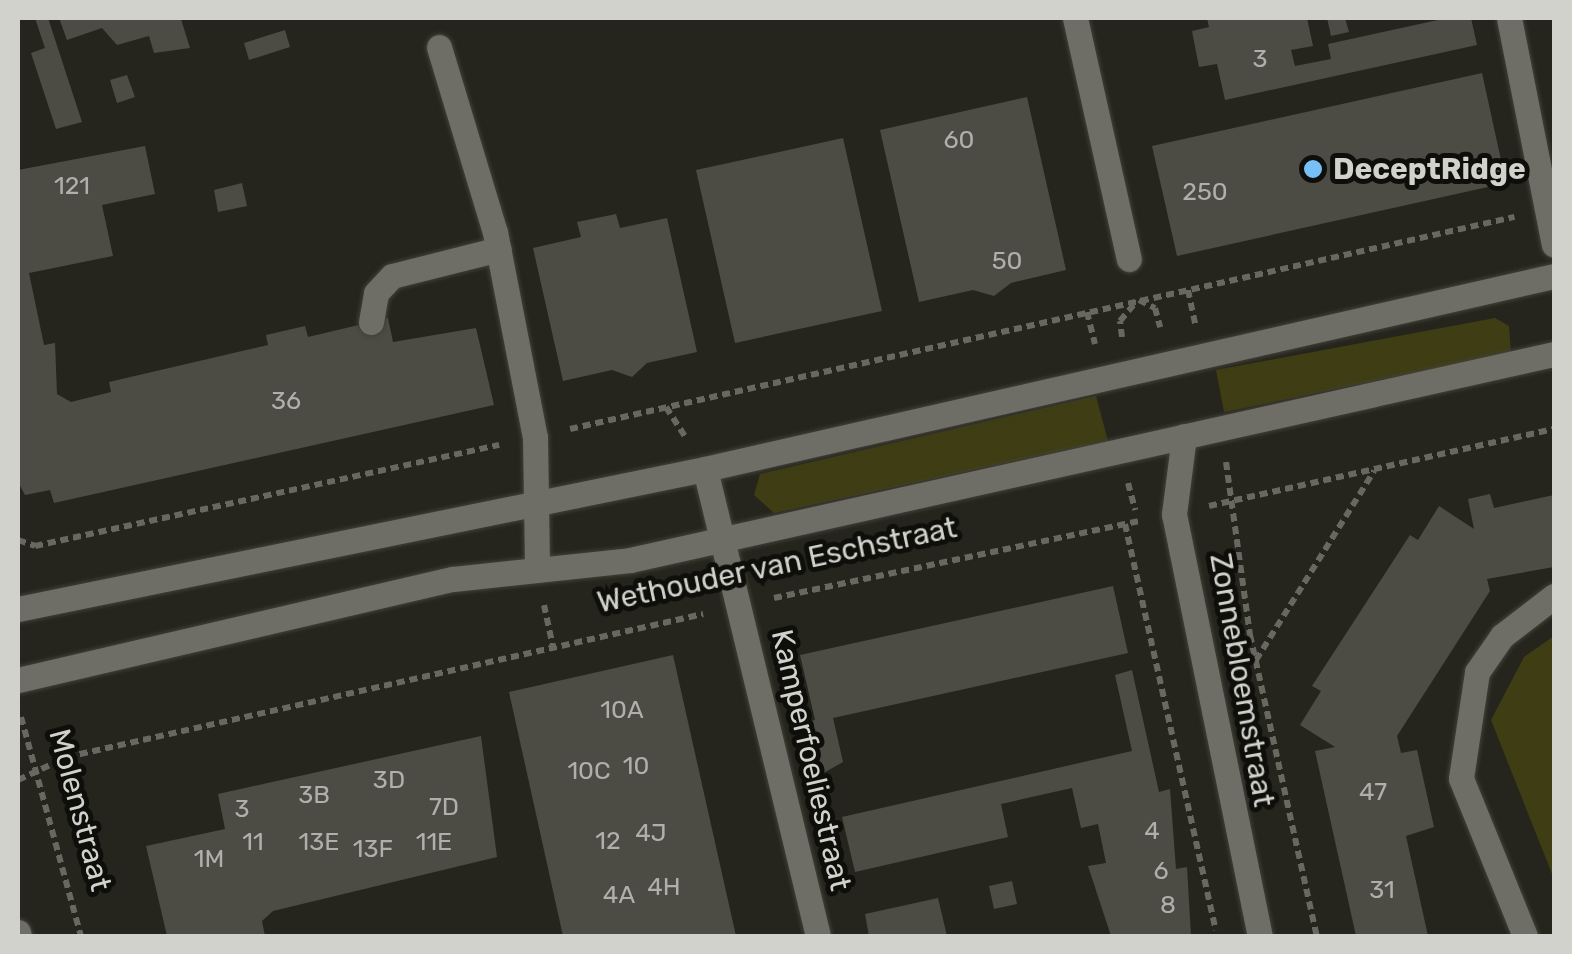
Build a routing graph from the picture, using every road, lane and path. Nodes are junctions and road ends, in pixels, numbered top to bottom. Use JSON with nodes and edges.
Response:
{"nodes":[{"id":1,"x":1076,"y":18,"type":"edge"},
{"id":2,"x":1508,"y":18,"type":"edge"},
{"id":3,"x":439,"y":47,"type":"dead end"},
{"id":4,"x":1548,"y":210,"type":"junction"},
{"id":5,"x":1554,"y":245,"type":"edge"},
{"id":6,"x":498,"y":249,"type":"junction"},
{"id":7,"x":1130,"y":259,"type":"dead end"},
{"id":8,"x":1554,"y":276,"type":"edge"},
{"id":9,"x":370,"y":322,"type":"dead end"},
{"id":10,"x":1554,"y":354,"type":"edge"},
{"id":11,"x":1554,"y":430,"type":"edge"},
{"id":12,"x":1184,"y":436,"type":"junction"},
{"id":13,"x":534,"y":437,"type":"junction"},
{"id":14,"x":705,"y":469,"type":"junction"},
{"id":15,"x":1375,"y":470,"type":"junction"},
{"id":16,"x":540,"y":498,"type":"junction"},
{"id":17,"x":1234,"y":500,"type":"junction"},
{"id":18,"x":1174,"y":514,"type":"junction"},
{"id":19,"x":1124,"y":524,"type":"junction"},
{"id":20,"x":724,"y":539,"type":"junction"},
{"id":21,"x":18,"y":540,"type":"edge"},
{"id":22,"x":536,"y":570,"type":"junction"},
{"id":23,"x":1554,"y":596,"type":"edge"},
{"id":24,"x":742,"y":605,"type":"junction"},
{"id":25,"x":18,"y":609,"type":"edge"},
{"id":26,"x":1256,"y":661,"type":"junction"},
{"id":27,"x":18,"y":680,"type":"edge"},
{"id":28,"x":18,"y":701,"type":"edge"},
{"id":29,"x":34,"y":772,"type":"junction"},
{"id":30,"x":18,"y":780,"type":"edge"},
{"id":31,"x":81,"y":936,"type":"edge"},
{"id":32,"x":818,"y":936,"type":"edge"},
{"id":33,"x":1218,"y":936,"type":"edge"},
{"id":34,"x":1260,"y":936,"type":"edge"},
{"id":35,"x":1318,"y":936,"type":"edge"},
{"id":36,"x":1525,"y":936,"type":"edge"}],
"edges":[{"from":1,"to":7,"type":"street"},
{"from":2,"to":4,"type":"street"},
{"from":3,"to":6,"type":"street"},
{"from":4,"to":5,"type":"street"},
{"from":4,"to":13,"type":"path"},
{"from":6,"to":9,"type":"street"},
{"from":6,"to":13,"type":"street"},
{"from":8,"to":14,"type":"street"},
{"from":10,"to":12,"type":"street","name":"Wethouder van Eschstraat"},
{"from":11,"to":15,"type":"path","name":"Wethouder van Eschstraat"},
{"from":12,"to":18,"type":"street","name":"Zonnebloemstraat"},
{"from":12,"to":20,"type":"street","name":"Wethouder van Eschstraat"},
{"from":13,"to":16,"type":"street"},
{"from":13,"to":21,"type":"path"},
{"from":14,"to":16,"type":"street"},
{"from":14,"to":20,"type":"street","name":"Kamperfoeliestraat"},
{"from":15,"to":17,"type":"path","name":"Wethouder van Eschstraat"},
{"from":15,"to":26,"type":"path"},
{"from":16,"to":22,"type":"street"},
{"from":16,"to":25,"type":"street"},
{"from":17,"to":18,"type":"path","name":"Wethouder van Eschstraat"},
{"from":17,"to":26,"type":"path","name":"Zonnebloemstraat"},
{"from":18,"to":19,"type":"path","name":"Wethouder van Eschstraat"},
{"from":18,"to":34,"type":"street","name":"Zonnebloemstraat"},
{"from":19,"to":24,"type":"path","name":"Wethouder van Eschstraat"},
{"from":19,"to":33,"type":"path"},
{"from":20,"to":22,"type":"street","name":"Wethouder van Eschstraat"},
{"from":20,"to":24,"type":"street","name":"Kamperfoeliestraat"},
{"from":22,"to":27,"type":"street","name":"Wethouder van Eschstraat"},
{"from":23,"to":36,"type":"street"},
{"from":24,"to":29,"type":"path","name":"Wethouder van Eschstraat"},
{"from":24,"to":32,"type":"street","name":"Kamperfoeliestraat"},
{"from":26,"to":35,"type":"path","name":"Zonnebloemstraat"},
{"from":28,"to":29,"type":"path","name":"Molenstraat"},
{"from":29,"to":30,"type":"path","name":"Wethouder van Eschstraat"},
{"from":29,"to":31,"type":"path","name":"Molenstraat"}]}
